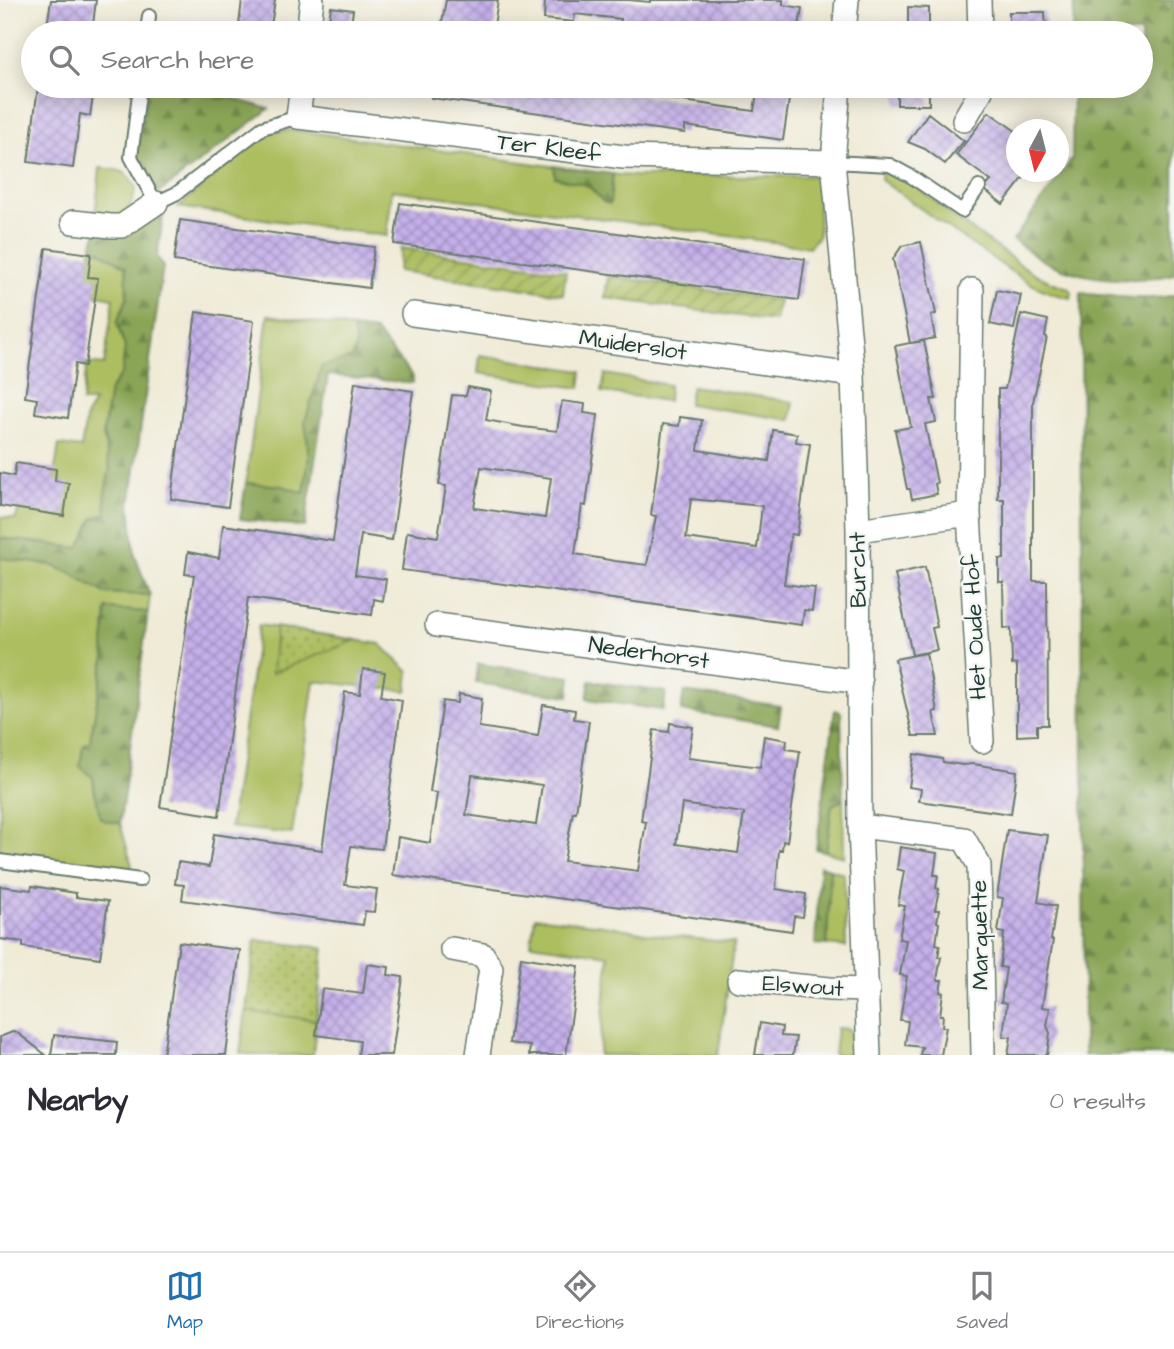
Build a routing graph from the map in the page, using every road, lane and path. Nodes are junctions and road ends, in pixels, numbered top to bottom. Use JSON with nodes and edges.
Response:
{"nodes":[{"id":1,"x":312,"y":0,"type":"edge"},
{"id":2,"x":846,"y":0,"type":"edge"},
{"id":3,"x":979,"y":0,"type":"edge"},
{"id":4,"x":149,"y":16,"type":"dead end"},
{"id":5,"x":148,"y":21,"type":"edge"},
{"id":6,"x":309,"y":21,"type":"edge"},
{"id":7,"x":845,"y":21,"type":"edge"},
{"id":8,"x":980,"y":21,"type":"edge"},
{"id":9,"x":138,"y":98,"type":"edge"},
{"id":10,"x":300,"y":98,"type":"edge"},
{"id":11,"x":838,"y":98,"type":"edge"},
{"id":12,"x":977,"y":98,"type":"edge"},
{"id":13,"x":298,"y":117,"type":"junction"},
{"id":14,"x":964,"y":120,"type":"dead end"},
{"id":15,"x":833,"y":162,"type":"junction"},
{"id":16,"x":979,"y":187,"type":"dead end"},
{"id":17,"x":156,"y":203,"type":"junction"},
{"id":18,"x":73,"y":222,"type":"dead end"},
{"id":19,"x":972,"y":290,"type":"dead end"},
{"id":20,"x":413,"y":314,"type":"dead end"},
{"id":21,"x":853,"y":375,"type":"junction"},
{"id":22,"x":969,"y":514,"type":"junction"},
{"id":23,"x":858,"y":530,"type":"junction"},
{"id":24,"x":437,"y":625,"type":"dead end"},
{"id":25,"x":860,"y":682,"type":"junction"},
{"id":26,"x":982,"y":741,"type":"dead end"},
{"id":27,"x":860,"y":826,"type":"junction"},
{"id":28,"x":0,"y":861,"type":"edge"},
{"id":29,"x":140,"y":880,"type":"dead end"},
{"id":30,"x":452,"y":949,"type":"dead end"},
{"id":31,"x":739,"y":980,"type":"dead end"},
{"id":32,"x":868,"y":990,"type":"junction"},
{"id":33,"x":478,"y":1055,"type":"edge"},
{"id":34,"x":869,"y":1055,"type":"edge"},
{"id":35,"x":983,"y":1055,"type":"edge"}],
"edges":[{"from":1,"to":6,"type":"street"},
{"from":2,"to":7,"type":"street"},
{"from":3,"to":8,"type":"street"},
{"from":4,"to":5,"type":"lane"},
{"from":9,"to":17,"type":"lane"},
{"from":10,"to":13,"type":"street"},
{"from":11,"to":15,"type":"street","name":"Burcht"},
{"from":12,"to":14,"type":"street"},
{"from":13,"to":15,"type":"street","name":"Ter Kleef"},
{"from":13,"to":17,"type":"lane"},
{"from":15,"to":16,"type":"lane"},
{"from":15,"to":21,"type":"street","name":"Burcht"},
{"from":17,"to":18,"type":"street"},
{"from":19,"to":22,"type":"street","name":"Het Oude Hof"},
{"from":20,"to":21,"type":"street","name":"Muiderslot"},
{"from":21,"to":23,"type":"street","name":"Burcht"},
{"from":22,"to":23,"type":"street"},
{"from":22,"to":26,"type":"street","name":"Het Oude Hof"},
{"from":23,"to":25,"type":"street","name":"Burcht"},
{"from":24,"to":25,"type":"street","name":"Nederhorst"},
{"from":25,"to":27,"type":"street","name":"Burcht"},
{"from":27,"to":32,"type":"street","name":"Burcht"},
{"from":27,"to":35,"type":"street","name":"Marquette"},
{"from":28,"to":29,"type":"lane"},
{"from":30,"to":33,"type":"street"},
{"from":31,"to":32,"type":"street","name":"Elswout"},
{"from":32,"to":34,"type":"street","name":"Burcht"}]}
